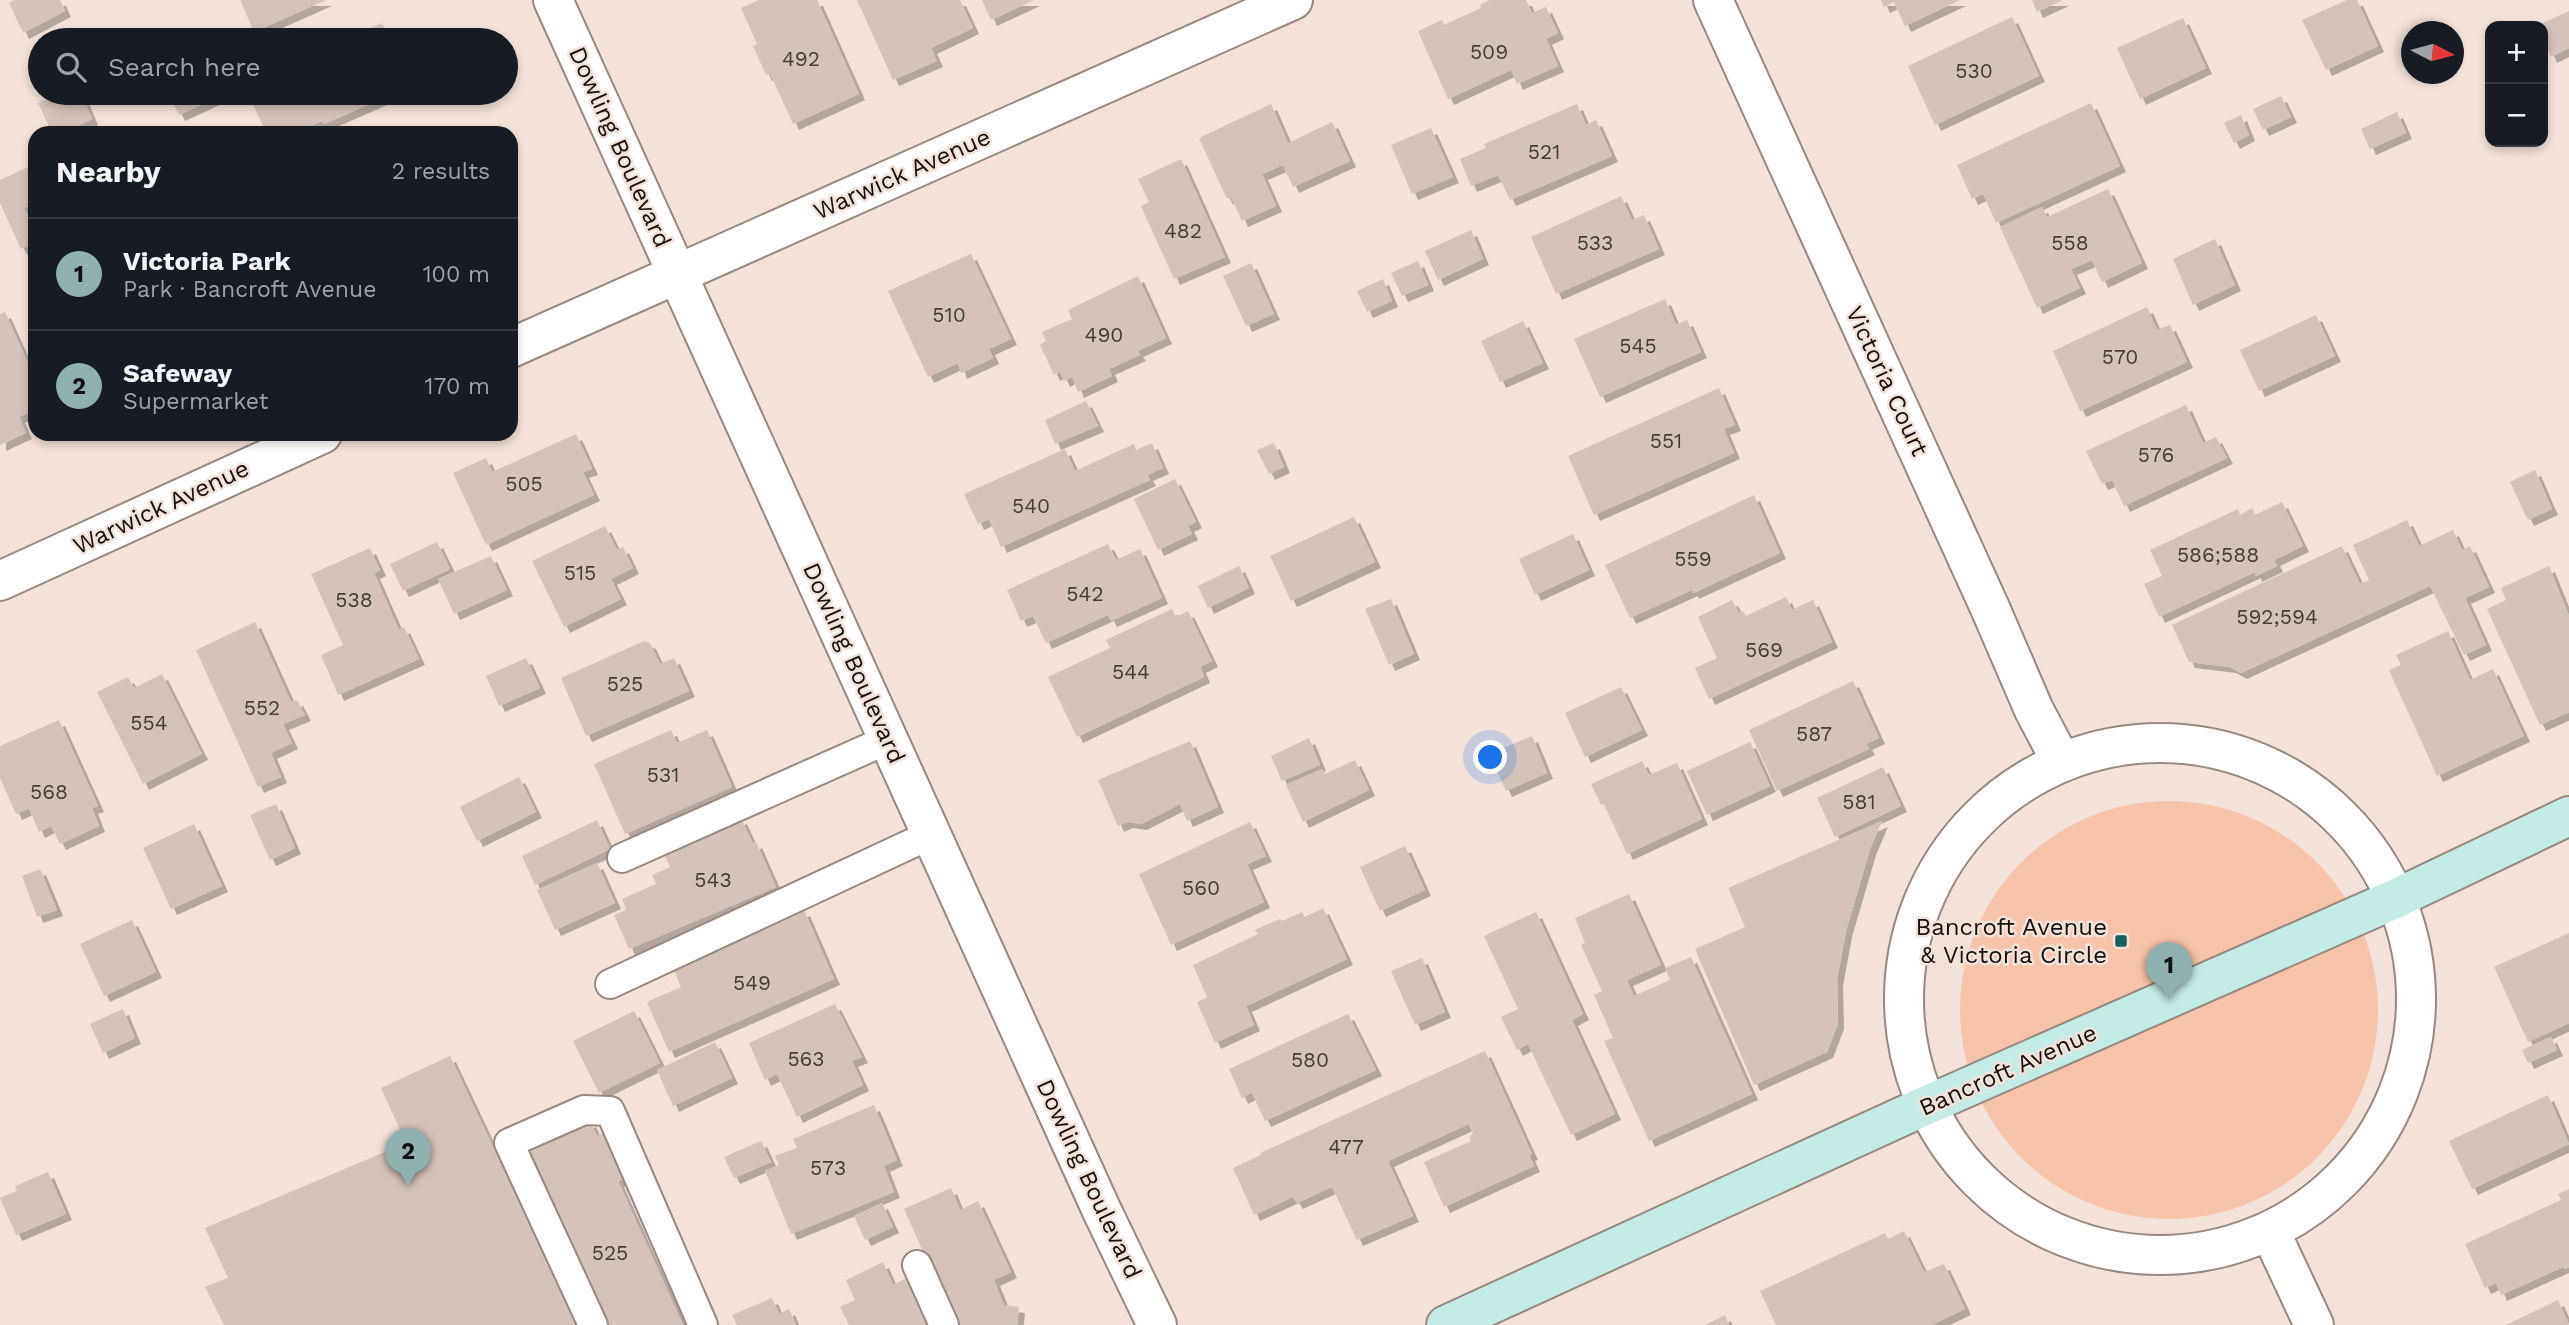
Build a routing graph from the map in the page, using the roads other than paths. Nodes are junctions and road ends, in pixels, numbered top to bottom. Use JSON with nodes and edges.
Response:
{"nodes":[{"id":1,"x":553,"y":0,"type":"edge"},
{"id":2,"x":1293,"y":0,"type":"edge"},
{"id":3,"x":1713,"y":0,"type":"edge"},
{"id":4,"x":677,"y":274,"type":"junction"},
{"id":5,"x":518,"y":345,"type":"edge"},
{"id":6,"x":307,"y":441,"type":"edge"},
{"id":7,"x":0,"y":581,"type":"edge"},
{"id":8,"x":889,"y":739,"type":"junction"},
{"id":9,"x":2061,"y":761,"type":"junction"},
{"id":10,"x":2569,"y":816,"type":"edge"},
{"id":11,"x":932,"y":834,"type":"junction"},
{"id":12,"x":622,"y":858,"type":"dead end"},
{"id":13,"x":2397,"y":898,"type":"junction"},
{"id":14,"x":610,"y":984,"type":"dead end"},
{"id":15,"x":1927,"y":1105,"type":"junction"},
{"id":16,"x":2270,"y":1231,"type":"junction"},
{"id":17,"x":917,"y":1265,"type":"dead end"},
{"id":18,"x":593,"y":1325,"type":"edge"},
{"id":19,"x":703,"y":1325,"type":"edge"},
{"id":20,"x":944,"y":1325,"type":"edge"},
{"id":21,"x":1157,"y":1325,"type":"edge"},
{"id":22,"x":1446,"y":1325,"type":"edge"},
{"id":23,"x":2314,"y":1325,"type":"edge"}],
"edges":[{"from":1,"to":4,"type":"street","name":"Dowling Boulevard"},
{"from":2,"to":4,"type":"street","name":"Warwick Avenue"},
{"from":3,"to":9,"type":"street","name":"Victoria Court"},
{"from":4,"to":5,"type":"street","name":"Warwick Avenue"},
{"from":4,"to":8,"type":"street","name":"Dowling Boulevard"},
{"from":6,"to":7,"type":"street","name":"Warwick Avenue"},
{"from":8,"to":11,"type":"street","name":"Dowling Boulevard"},
{"from":8,"to":12,"type":"lane"},
{"from":9,"to":13,"type":"street"},
{"from":9,"to":15,"type":"street"},
{"from":10,"to":13,"type":"main road","name":"Bancroft Avenue"},
{"from":11,"to":14,"type":"lane"},
{"from":11,"to":21,"type":"street","name":"Dowling Boulevard"},
{"from":13,"to":15,"type":"main road","name":"Bancroft Avenue"},
{"from":13,"to":16,"type":"street"},
{"from":15,"to":16,"type":"street"},
{"from":15,"to":22,"type":"main road","name":"Bancroft Avenue"},
{"from":16,"to":23,"type":"street"},
{"from":17,"to":20,"type":"lane"},
{"from":18,"to":19,"type":"lane"}]}
